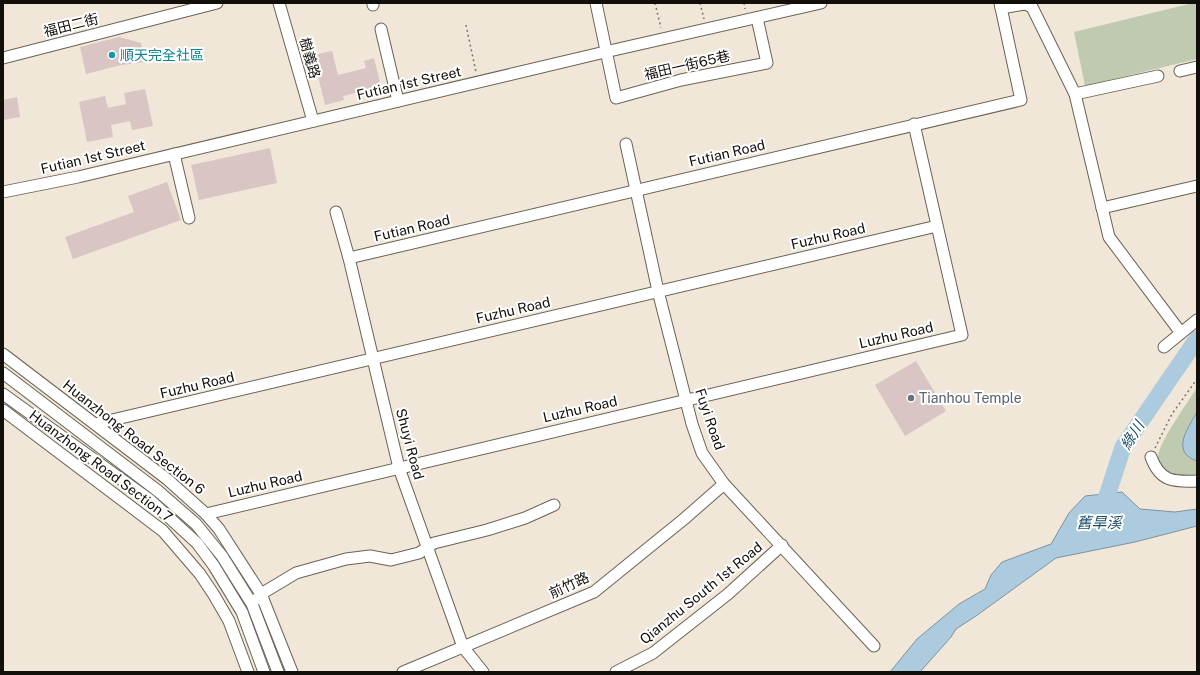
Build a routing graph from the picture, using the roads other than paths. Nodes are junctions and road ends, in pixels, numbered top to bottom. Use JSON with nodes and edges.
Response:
{"nodes":[{"id":1,"x":217,"y":3,"type":"edge"},
{"id":2,"x":279,"y":3,"type":"edge"},
{"id":3,"x":596,"y":3,"type":"edge"},
{"id":4,"x":821,"y":3,"type":"edge"},
{"id":5,"x":1025,"y":3,"type":"edge"},
{"id":6,"x":1001,"y":5,"type":"edge"},
{"id":7,"x":774,"y":8,"type":"edge"},
{"id":8,"x":757,"y":18,"type":"junction"},
{"id":9,"x":381,"y":29,"type":"dead end"},
{"id":10,"x":605,"y":52,"type":"junction"},
{"id":11,"x":3,"y":58,"type":"edge"},
{"id":12,"x":1197,"y":67,"type":"edge"},
{"id":13,"x":1180,"y":71,"type":"dead end"},
{"id":14,"x":1158,"y":76,"type":"dead end"},
{"id":15,"x":1075,"y":94,"type":"junction"},
{"id":16,"x":398,"y":101,"type":"junction"},
{"id":17,"x":313,"y":121,"type":"junction"},
{"id":18,"x":914,"y":124,"type":"junction"},
{"id":19,"x":626,"y":144,"type":"dead end"},
{"id":20,"x":174,"y":154,"type":"junction"},
{"id":21,"x":1197,"y":186,"type":"edge"},
{"id":22,"x":635,"y":190,"type":"junction"},
{"id":23,"x":3,"y":192,"type":"edge"},
{"id":24,"x":1102,"y":208,"type":"junction"},
{"id":25,"x":336,"y":212,"type":"dead end"},
{"id":26,"x":189,"y":218,"type":"dead end"},
{"id":27,"x":937,"y":226,"type":"junction"},
{"id":28,"x":349,"y":258,"type":"junction"},
{"id":29,"x":658,"y":291,"type":"junction"},
{"id":30,"x":1197,"y":320,"type":"edge"},
{"id":31,"x":1181,"y":333,"type":"junction"},
{"id":32,"x":1164,"y":347,"type":"dead end"},
{"id":33,"x":3,"y":354,"type":"edge"},
{"id":34,"x":372,"y":359,"type":"junction"},
{"id":35,"x":3,"y":373,"type":"edge"},
{"id":36,"x":3,"y":394,"type":"edge"},
{"id":37,"x":686,"y":400,"type":"junction"},
{"id":38,"x":3,"y":410,"type":"edge"},
{"id":39,"x":95,"y":424,"type":"junction"},
{"id":40,"x":1151,"y":458,"type":"road end"},
{"id":41,"x":399,"y":468,"type":"junction"},
{"id":42,"x":1197,"y":481,"type":"edge"},
{"id":43,"x":724,"y":484,"type":"junction"},
{"id":44,"x":554,"y":504,"type":"dead end"},
{"id":45,"x":206,"y":514,"type":"junction"},
{"id":46,"x":782,"y":545,"type":"junction"},
{"id":47,"x":427,"y":547,"type":"junction"},
{"id":48,"x":261,"y":594,"type":"junction"},
{"id":49,"x":252,"y":604,"type":"junction"},
{"id":50,"x":242,"y":612,"type":"junction"},
{"id":51,"x":229,"y":621,"type":"junction"},
{"id":52,"x":874,"y":646,"type":"dead end"},
{"id":53,"x":463,"y":647,"type":"junction"},
{"id":54,"x":248,"y":672,"type":"edge"},
{"id":55,"x":264,"y":672,"type":"edge"},
{"id":56,"x":278,"y":672,"type":"edge"},
{"id":57,"x":292,"y":672,"type":"edge"},
{"id":58,"x":403,"y":672,"type":"edge"},
{"id":59,"x":483,"y":672,"type":"edge"},
{"id":60,"x":616,"y":672,"type":"edge"}],
"edges":[{"from":1,"to":11,"type":"street","name":"福田二街"},
{"from":2,"to":17,"type":"street","name":"樹義路"},
{"from":3,"to":10,"type":"street","name":"福田一街65巷"},
{"from":4,"to":7,"type":"street","name":"Futian 1st Street"},
{"from":5,"to":6,"type":"street"},
{"from":5,"to":15,"type":"street"},
{"from":6,"to":18,"type":"street","name":"Futian Road"},
{"from":7,"to":8,"type":"street","name":"Futian 1st Street"},
{"from":8,"to":10,"type":"street","name":"Futian 1st Street"},
{"from":8,"to":10,"type":"street","name":"福田一街65巷"},
{"from":9,"to":16,"type":"street"},
{"from":10,"to":16,"type":"street","name":"Futian 1st Street"},
{"from":12,"to":13,"type":"street"},
{"from":14,"to":15,"type":"street"},
{"from":15,"to":24,"type":"street"},
{"from":16,"to":17,"type":"street","name":"Futian 1st Street"},
{"from":17,"to":20,"type":"street","name":"Futian 1st Street"},
{"from":18,"to":22,"type":"street","name":"Futian Road"},
{"from":18,"to":27,"type":"street"},
{"from":19,"to":22,"type":"street","name":"Fuyi Road"},
{"from":20,"to":23,"type":"street","name":"Futian 1st Street"},
{"from":20,"to":26,"type":"street"},
{"from":21,"to":24,"type":"street"},
{"from":22,"to":28,"type":"street","name":"Futian Road"},
{"from":22,"to":29,"type":"street","name":"Fuyi Road"},
{"from":24,"to":31,"type":"street"},
{"from":25,"to":28,"type":"street","name":"Shuyi Road"},
{"from":27,"to":29,"type":"street","name":"Fuzhu Road"},
{"from":27,"to":37,"type":"street","name":"Luzhu Road"},
{"from":28,"to":34,"type":"street","name":"Shuyi Road"},
{"from":29,"to":34,"type":"street","name":"Fuzhu Road"},
{"from":29,"to":37,"type":"street","name":"Fuyi Road"},
{"from":30,"to":31,"type":"street"},
{"from":31,"to":32,"type":"street"},
{"from":33,"to":39,"type":"street","name":"Huanzhong Road Section 6"},
{"from":34,"to":39,"type":"street","name":"Fuzhu Road"},
{"from":34,"to":41,"type":"street","name":"Shuyi Road"},
{"from":35,"to":49,"type":"street","name":"Huanzhong Road Section 6"},
{"from":36,"to":50,"type":"street"},
{"from":37,"to":41,"type":"street","name":"Luzhu Road"},
{"from":37,"to":43,"type":"street","name":"Fuyi Road"},
{"from":38,"to":51,"type":"street","name":"Huanzhong Road Section 7"},
{"from":39,"to":45,"type":"street","name":"Huanzhong Road Section 6"},
{"from":40,"to":42,"type":"street"},
{"from":41,"to":45,"type":"street","name":"Luzhu Road"},
{"from":41,"to":47,"type":"street","name":"Shuyi Road"},
{"from":43,"to":46,"type":"street","name":"Fuyi Road"},
{"from":43,"to":53,"type":"street","name":"前竹路"},
{"from":44,"to":47,"type":"street"},
{"from":45,"to":48,"type":"street","name":"Huanzhong Road Section 6"},
{"from":46,"to":52,"type":"street","name":"Fuyi Road"},
{"from":46,"to":60,"type":"street","name":"Qianzhu South 1st Road"},
{"from":47,"to":48,"type":"street"},
{"from":47,"to":53,"type":"street","name":"Shuyi Road"},
{"from":48,"to":49,"type":"street"},
{"from":48,"to":57,"type":"street"},
{"from":49,"to":50,"type":"street"},
{"from":49,"to":56,"type":"street"},
{"from":50,"to":51,"type":"street"},
{"from":50,"to":55,"type":"street"},
{"from":51,"to":54,"type":"street","name":"Huanzhong Road Section 7"},
{"from":53,"to":58,"type":"street","name":"前竹路"},
{"from":53,"to":59,"type":"street","name":"Shuyi Road"}]}
